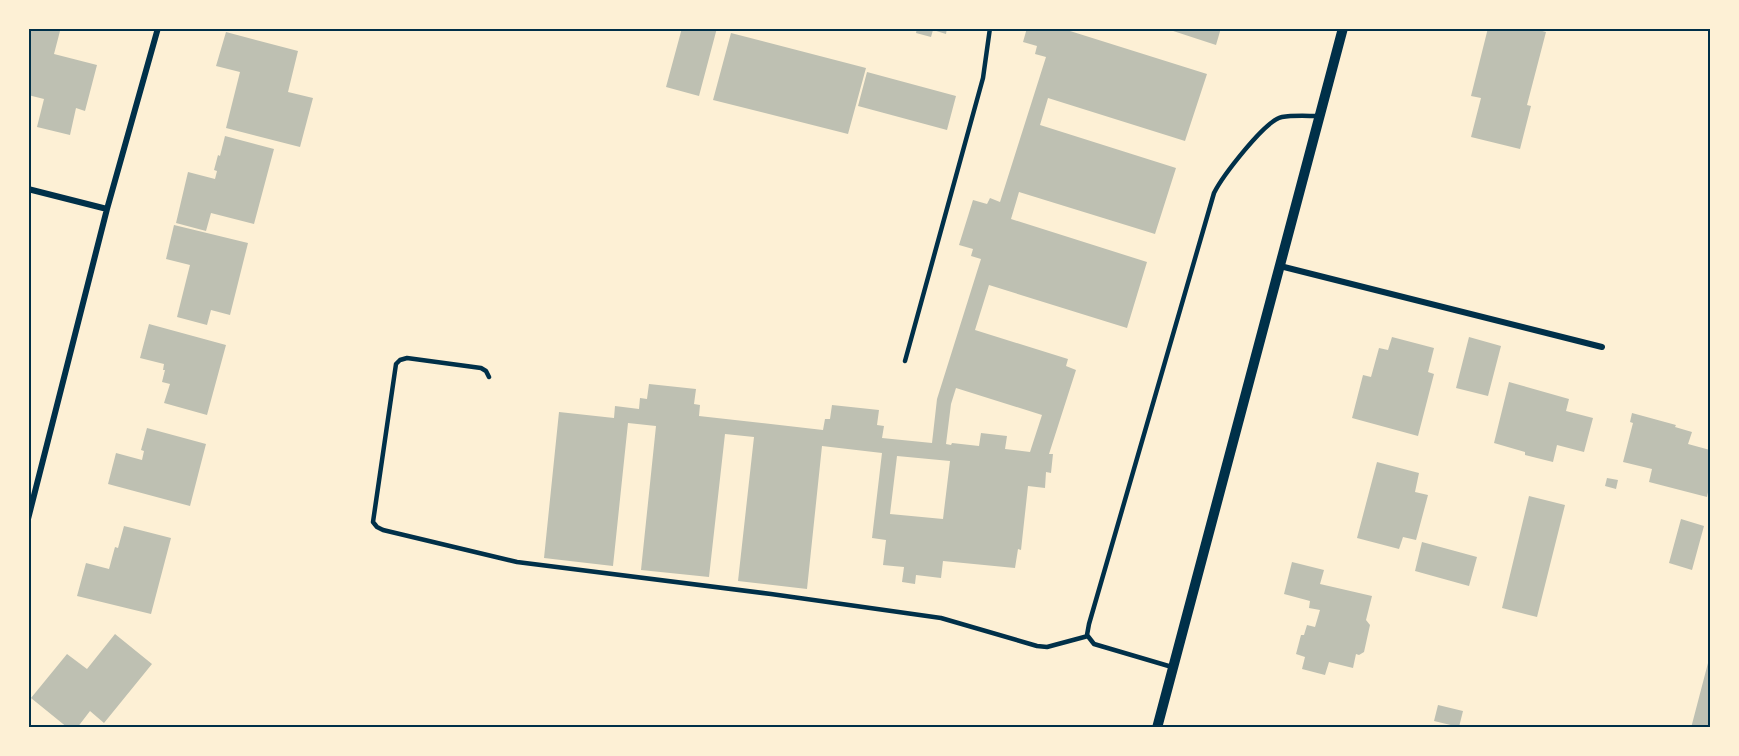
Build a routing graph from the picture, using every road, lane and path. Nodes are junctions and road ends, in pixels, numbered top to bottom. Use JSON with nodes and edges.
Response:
{"nodes":[{"id":1,"x":158,"y":28,"type":"edge"},
{"id":2,"x":990,"y":28,"type":"edge"},
{"id":3,"x":1343,"y":28,"type":"edge"},
{"id":4,"x":1319,"y":116,"type":"junction"},
{"id":5,"x":28,"y":189,"type":"edge"},
{"id":6,"x":107,"y":209,"type":"junction"},
{"id":7,"x":1280,"y":266,"type":"junction"},
{"id":8,"x":1602,"y":347,"type":"dead end"},
{"id":9,"x":905,"y":361,"type":"dead end"},
{"id":10,"x":489,"y":377,"type":"dead end"},
{"id":11,"x":28,"y":519,"type":"edge"},
{"id":12,"x":1088,"y":636,"type":"junction"},
{"id":13,"x":1173,"y":667,"type":"junction"},
{"id":14,"x":1157,"y":728,"type":"edge"}],
"edges":[{"from":1,"to":6,"type":"street"},
{"from":2,"to":9,"type":"lane"},
{"from":3,"to":4,"type":"street"},
{"from":4,"to":7,"type":"street"},
{"from":4,"to":12,"type":"lane"},
{"from":5,"to":6,"type":"street"},
{"from":6,"to":11,"type":"street"},
{"from":7,"to":8,"type":"street"},
{"from":7,"to":13,"type":"street"},
{"from":10,"to":12,"type":"lane"},
{"from":12,"to":13,"type":"lane"},
{"from":13,"to":14,"type":"street"}]}
